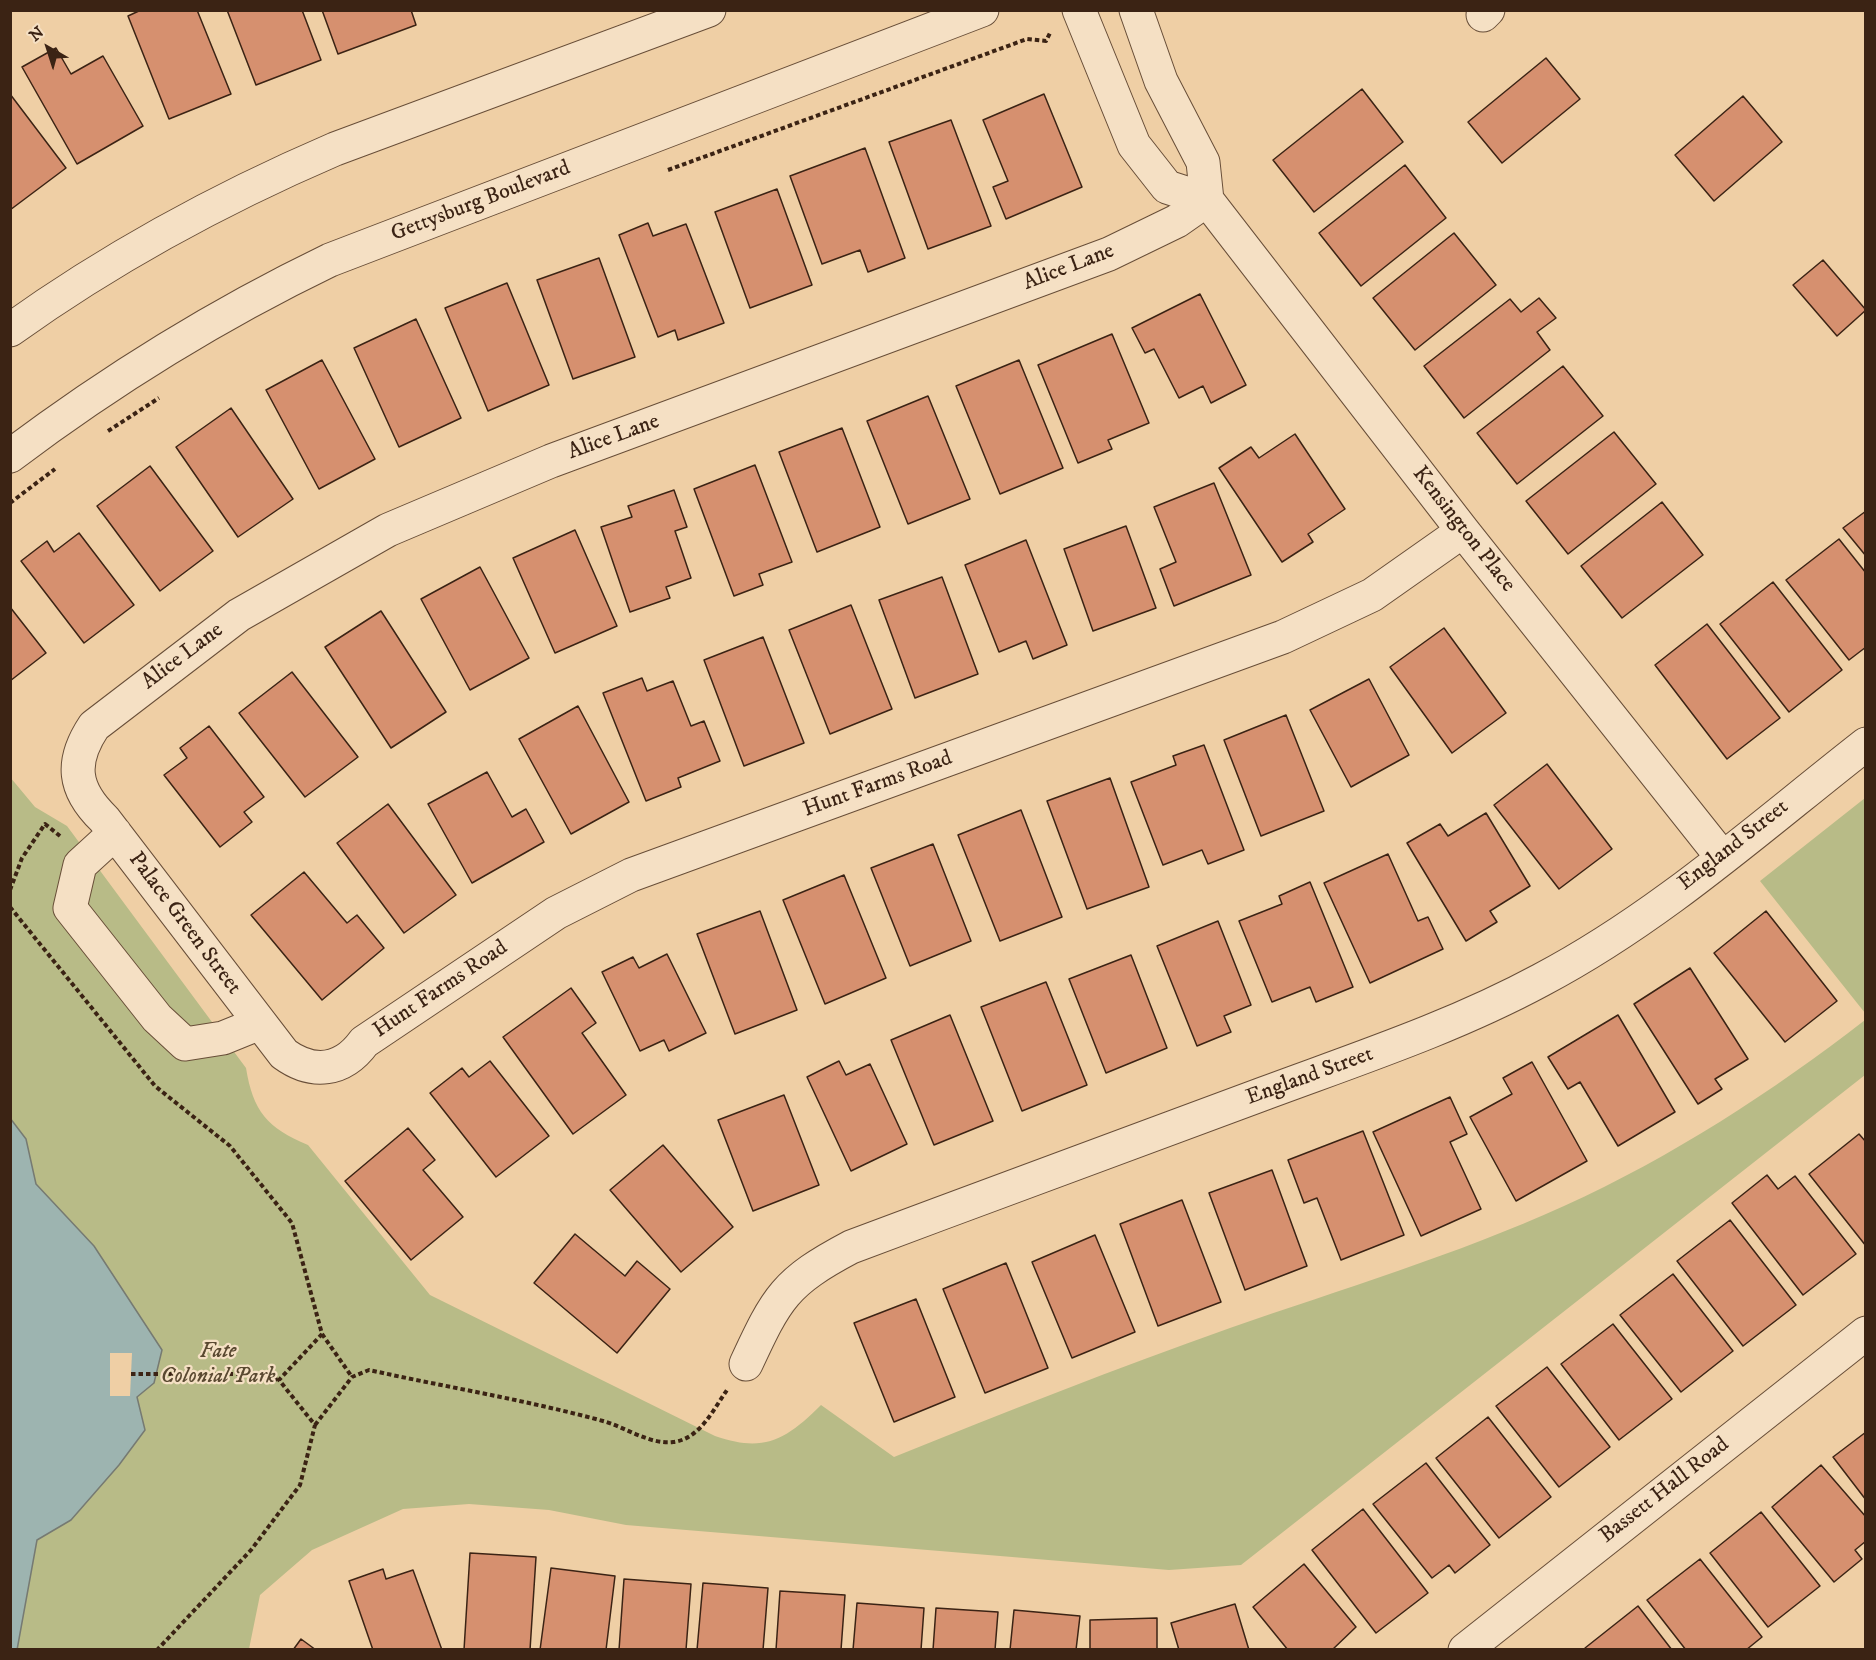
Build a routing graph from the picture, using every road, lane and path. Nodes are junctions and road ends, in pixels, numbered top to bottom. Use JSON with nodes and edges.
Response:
{"nodes":[{"id":1,"x":709,"y":10,"type":"edge"},
{"id":2,"x":982,"y":10,"type":"edge"},
{"id":3,"x":1136,"y":10,"type":"edge"},
{"id":4,"x":1080,"y":13,"type":"edge"},
{"id":5,"x":659,"y":173,"type":"dead end"},
{"id":6,"x":1207,"y":200,"type":"junction"},
{"id":7,"x":10,"y":330,"type":"edge"},
{"id":8,"x":168,"y":392,"type":"dead end"},
{"id":9,"x":98,"y":438,"type":"dead end"},
{"id":10,"x":10,"y":456,"type":"edge"},
{"id":11,"x":61,"y":464,"type":"dead end"},
{"id":12,"x":10,"y":503,"type":"edge"},
{"id":13,"x":1463,"y":531,"type":"junction"},
{"id":14,"x":1866,"y":744,"type":"edge"},
{"id":15,"x":78,"y":764,"type":"joint"},
{"id":16,"x":115,"y":833,"type":"junction"},
{"id":17,"x":1722,"y":857,"type":"junction"},
{"id":18,"x":87,"y":859,"type":"junction"},
{"id":19,"x":10,"y":890,"type":"edge"},
{"id":20,"x":10,"y":907,"type":"edge"},
{"id":21,"x":260,"y":1023,"type":"junction"},
{"id":22,"x":312,"y":1068,"type":"joint"},
{"id":23,"x":1866,"y":1333,"type":"edge"},
{"id":24,"x":322,"y":1334,"type":"junction"},
{"id":25,"x":746,"y":1364,"type":"joint"},
{"id":26,"x":131,"y":1374,"type":"dead end"},
{"id":27,"x":352,"y":1377,"type":"junction"},
{"id":28,"x":279,"y":1380,"type":"junction"},
{"id":29,"x":315,"y":1425,"type":"junction"},
{"id":30,"x":157,"y":1650,"type":"edge"},
{"id":31,"x":1465,"y":1650,"type":"edge"}],
"edges":[{"from":1,"to":7,"type":"street"},
{"from":2,"to":10,"type":"street","name":"Gettysburg Boulevard"},
{"from":3,"to":6,"type":"street"},
{"from":4,"to":5,"type":"path"},
{"from":4,"to":6,"type":"street"},
{"from":6,"to":13,"type":"street","name":"Kensington Place"},
{"from":6,"to":15,"type":"street","name":"Alice Lane"},
{"from":8,"to":9,"type":"path"},
{"from":11,"to":12,"type":"path"},
{"from":13,"to":17,"type":"street","name":"Kensington Place"},
{"from":13,"to":22,"type":"street","name":"Hunt Farms Road"},
{"from":14,"to":17,"type":"street","name":"England Street"},
{"from":15,"to":16,"type":"street","name":"Palace Green Street"},
{"from":16,"to":18,"type":"street"},
{"from":16,"to":21,"type":"street","name":"Palace Green Street"},
{"from":17,"to":25,"type":"street","name":"England Street"},
{"from":18,"to":19,"type":"path"},
{"from":18,"to":21,"type":"street"},
{"from":20,"to":24,"type":"path"},
{"from":21,"to":22,"type":"street","name":"Palace Green Street"},
{"from":23,"to":31,"type":"street","name":"Bassett Hall Road"},
{"from":24,"to":27,"type":"path"},
{"from":24,"to":28,"type":"path"},
{"from":25,"to":27,"type":"path"},
{"from":26,"to":28,"type":"path"},
{"from":27,"to":29,"type":"path"},
{"from":28,"to":29,"type":"path"},
{"from":29,"to":30,"type":"path"}]}
